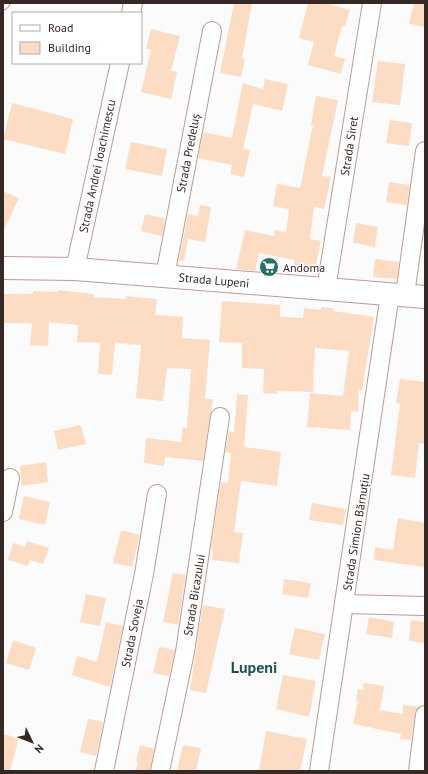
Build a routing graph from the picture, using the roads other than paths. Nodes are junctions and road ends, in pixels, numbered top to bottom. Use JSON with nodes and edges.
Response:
{"nodes":[{"id":1,"x":372,"y":3,"type":"edge"},
{"id":2,"x":212,"y":31,"type":"dead end"},
{"id":3,"x":120,"y":64,"type":"edge"},
{"id":4,"x":425,"y":151,"type":"edge"},
{"id":5,"x":3,"y":268,"type":"edge"},
{"id":6,"x":75,"y":269,"type":"junction"},
{"id":7,"x":165,"y":276,"type":"junction"},
{"id":8,"x":326,"y":289,"type":"junction"},
{"id":9,"x":407,"y":295,"type":"edge"},
{"id":10,"x":220,"y":417,"type":"dead end"},
{"id":11,"x":10,"y":478,"type":"dead end"},
{"id":12,"x":158,"y":494,"type":"dead end"},
{"id":13,"x":3,"y":512,"type":"edge"},
{"id":14,"x":345,"y":604,"type":"junction"},
{"id":15,"x":425,"y":606,"type":"edge"},
{"id":16,"x":425,"y":715,"type":"edge"},
{"id":17,"x":104,"y":771,"type":"edge"},
{"id":18,"x":160,"y":771,"type":"edge"},
{"id":19,"x":319,"y":771,"type":"edge"},
{"id":20,"x":418,"y":771,"type":"edge"}],
"edges":[{"from":1,"to":8,"type":"street","name":"Strada Siret"},
{"from":2,"to":7,"type":"street","name":"Strada Predeluș"},
{"from":3,"to":6,"type":"street","name":"Strada Andrei Ioachimescu"},
{"from":4,"to":9,"type":"street","name":"Strada Simion Bărnuțiu"},
{"from":5,"to":6,"type":"street","name":"Strada Lupeni"},
{"from":6,"to":7,"type":"street","name":"Strada Lupeni"},
{"from":7,"to":8,"type":"street","name":"Strada Lupeni"},
{"from":8,"to":9,"type":"street","name":"Strada Lupeni"},
{"from":9,"to":14,"type":"street","name":"Strada Simion Bărnuțiu"},
{"from":10,"to":18,"type":"street","name":"Strada Bicazului"},
{"from":11,"to":13,"type":"street"},
{"from":12,"to":17,"type":"street","name":"Strada Soveja"},
{"from":14,"to":15,"type":"street"},
{"from":14,"to":19,"type":"street","name":"Strada Simion Bărnuțiu"},
{"from":16,"to":20,"type":"street"}]}
